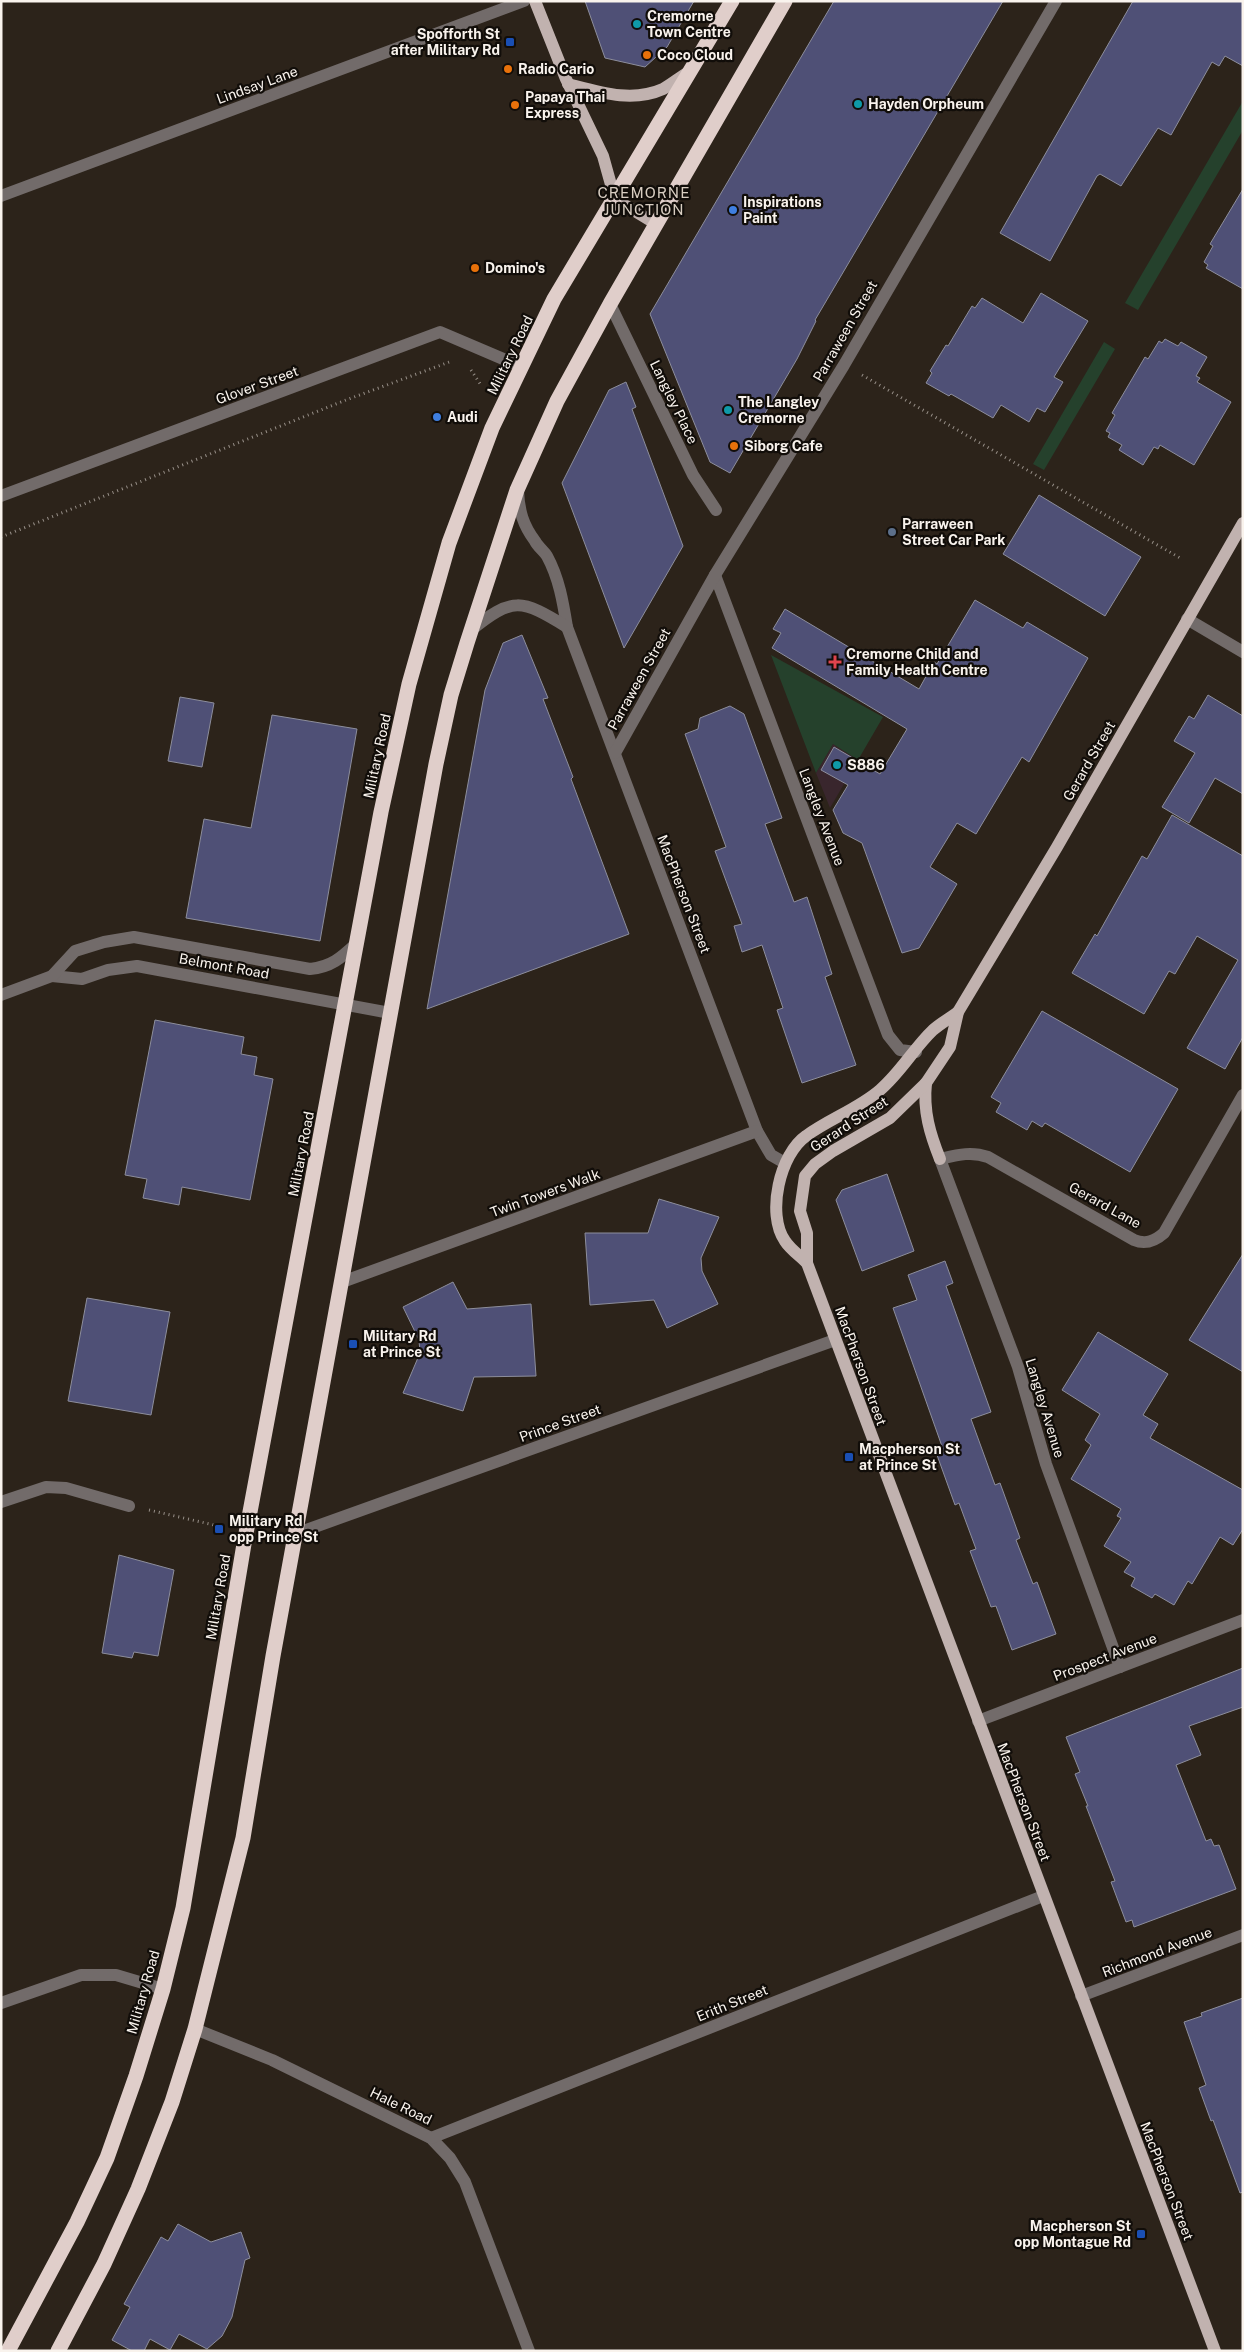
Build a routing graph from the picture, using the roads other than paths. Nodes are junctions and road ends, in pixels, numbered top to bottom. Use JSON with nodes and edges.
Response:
{"nodes":[{"id":1,"x":524,"y":1,"type":"edge"},
{"id":2,"x":535,"y":1,"type":"edge"},
{"id":3,"x":732,"y":1,"type":"edge"},
{"id":4,"x":785,"y":1,"type":"edge"},
{"id":5,"x":1056,"y":1,"type":"edge"},
{"id":6,"x":693,"y":69,"type":"junction"},
{"id":7,"x":568,"y":84,"type":"junction"},
{"id":8,"x":1,"y":196,"type":"edge"},
{"id":9,"x":615,"y":199,"type":"junction"},
{"id":10,"x":656,"y":224,"type":"junction"},
{"id":11,"x":610,"y":304,"type":"junction"},
{"id":12,"x":522,"y":367,"type":"junction"},
{"id":13,"x":517,"y":490,"type":"junction"},
{"id":14,"x":1,"y":496,"type":"edge"},
{"id":15,"x":716,"y":510,"type":"dead end"},
{"id":16,"x":1243,"y":523,"type":"edge"},
{"id":17,"x":715,"y":576,"type":"junction"},
{"id":18,"x":1187,"y":619,"type":"junction"},
{"id":19,"x":567,"y":626,"type":"junction"},
{"id":20,"x":470,"y":631,"type":"junction"},
{"id":21,"x":1243,"y":652,"type":"edge"},
{"id":22,"x":615,"y":753,"type":"junction"},
{"id":23,"x":356,"y":944,"type":"junction"},
{"id":24,"x":52,"y":976,"type":"junction"},
{"id":25,"x":1,"y":995,"type":"edge"},
{"id":26,"x":346,"y":1005,"type":"junction"},
{"id":27,"x":390,"y":1012,"type":"junction"},
{"id":28,"x":958,"y":1012,"type":"junction"},
{"id":29,"x":916,"y":1052,"type":"junction"},
{"id":30,"x":926,"y":1083,"type":"junction"},
{"id":31,"x":1243,"y":1095,"type":"edge"},
{"id":32,"x":757,"y":1131,"type":"junction"},
{"id":33,"x":940,"y":1159,"type":"junction"},
{"id":34,"x":785,"y":1163,"type":"junction"},
{"id":35,"x":807,"y":1263,"type":"junction"},
{"id":36,"x":342,"y":1282,"type":"junction"},
{"id":37,"x":835,"y":1340,"type":"junction"},
{"id":38,"x":1,"y":1502,"type":"edge"},
{"id":39,"x":129,"y":1506,"type":"road end"},
{"id":40,"x":295,"y":1534,"type":"junction"},
{"id":41,"x":1243,"y":1620,"type":"edge"},
{"id":42,"x":1120,"y":1667,"type":"junction"},
{"id":43,"x":978,"y":1721,"type":"junction"},
{"id":44,"x":1043,"y":1896,"type":"junction"},
{"id":45,"x":1243,"y":1935,"type":"edge"},
{"id":46,"x":163,"y":1989,"type":"junction"},
{"id":47,"x":1081,"y":1996,"type":"junction"},
{"id":48,"x":1,"y":2003,"type":"edge"},
{"id":49,"x":195,"y":2029,"type":"junction"},
{"id":50,"x":431,"y":2138,"type":"junction"},
{"id":51,"x":8,"y":2351,"type":"edge"},
{"id":52,"x":58,"y":2351,"type":"edge"},
{"id":53,"x":530,"y":2351,"type":"edge"},
{"id":54,"x":1215,"y":2351,"type":"edge"}],
"edges":[{"from":1,"to":8,"type":"street","name":"Lindsay Lane"},
{"from":2,"to":7,"type":"main road"},
{"from":3,"to":6,"type":"highway","name":"Military Road"},
{"from":4,"to":10,"type":"highway"},
{"from":5,"to":17,"type":"street","name":"Parraween Street"},
{"from":6,"to":7,"type":"main road"},
{"from":6,"to":9,"type":"highway","name":"Military Road"},
{"from":7,"to":9,"type":"main road"},
{"from":9,"to":10,"type":"main road"},
{"from":9,"to":12,"type":"highway","name":"Military Road"},
{"from":10,"to":11,"type":"highway"},
{"from":11,"to":13,"type":"highway"},
{"from":11,"to":15,"type":"street","name":"Langley Place"},
{"from":12,"to":14,"type":"street","name":"Glover Street"},
{"from":12,"to":23,"type":"highway","name":"Military Road"},
{"from":13,"to":19,"type":"street","name":"MacPherson Street"},
{"from":13,"to":20,"type":"highway"},
{"from":16,"to":18,"type":"main road","name":"Gerard Street"},
{"from":17,"to":22,"type":"street","name":"Parraween Street"},
{"from":17,"to":29,"type":"street","name":"Langley Avenue"},
{"from":18,"to":21,"type":"street"},
{"from":18,"to":28,"type":"main road","name":"Gerard Street"},
{"from":19,"to":20,"type":"street"},
{"from":19,"to":22,"type":"street","name":"MacPherson Street"},
{"from":20,"to":27,"type":"highway"},
{"from":22,"to":32,"type":"street","name":"MacPherson Street"},
{"from":23,"to":24,"type":"street","name":"Belmont Road"},
{"from":23,"to":26,"type":"highway","name":"Military Road"},
{"from":24,"to":25,"type":"street","name":"Belmont Road"},
{"from":24,"to":26,"type":"street","name":"Belmont Road"},
{"from":26,"to":27,"type":"street","name":"Belmont Road"},
{"from":26,"to":46,"type":"highway","name":"Military Road"},
{"from":27,"to":36,"type":"highway"},
{"from":28,"to":29,"type":"main road","name":"Gerard Street"},
{"from":28,"to":30,"type":"main road","name":"Gerard Street"},
{"from":29,"to":34,"type":"main road","name":"Gerard Street"},
{"from":30,"to":33,"type":"main road"},
{"from":30,"to":35,"type":"main road","name":"Gerard Street"},
{"from":31,"to":33,"type":"street","name":"Gerard Lane"},
{"from":32,"to":34,"type":"street","name":"MacPherson Street"},
{"from":32,"to":36,"type":"street","name":"Twin Towers Walk"},
{"from":33,"to":42,"type":"street","name":"Langley Avenue"},
{"from":34,"to":35,"type":"main road","name":"Gerard Street"},
{"from":35,"to":37,"type":"main road","name":"MacPherson Street"},
{"from":36,"to":40,"type":"highway"},
{"from":37,"to":40,"type":"street","name":"Prince Street"},
{"from":37,"to":43,"type":"main road","name":"MacPherson Street"},
{"from":38,"to":39,"type":"street"},
{"from":40,"to":49,"type":"highway"},
{"from":41,"to":42,"type":"street","name":"Prospect Avenue"},
{"from":42,"to":43,"type":"street","name":"Prospect Avenue"},
{"from":43,"to":44,"type":"main road","name":"MacPherson Street"},
{"from":44,"to":47,"type":"main road","name":"MacPherson Street"},
{"from":44,"to":50,"type":"street","name":"Erith Street"},
{"from":45,"to":47,"type":"street","name":"Richmond Avenue"},
{"from":46,"to":48,"type":"street"},
{"from":46,"to":51,"type":"highway","name":"Military Road"},
{"from":47,"to":54,"type":"main road","name":"MacPherson Street"},
{"from":49,"to":50,"type":"street","name":"Hale Road"},
{"from":49,"to":52,"type":"highway"},
{"from":50,"to":53,"type":"street","name":"Hale Road"}]}
